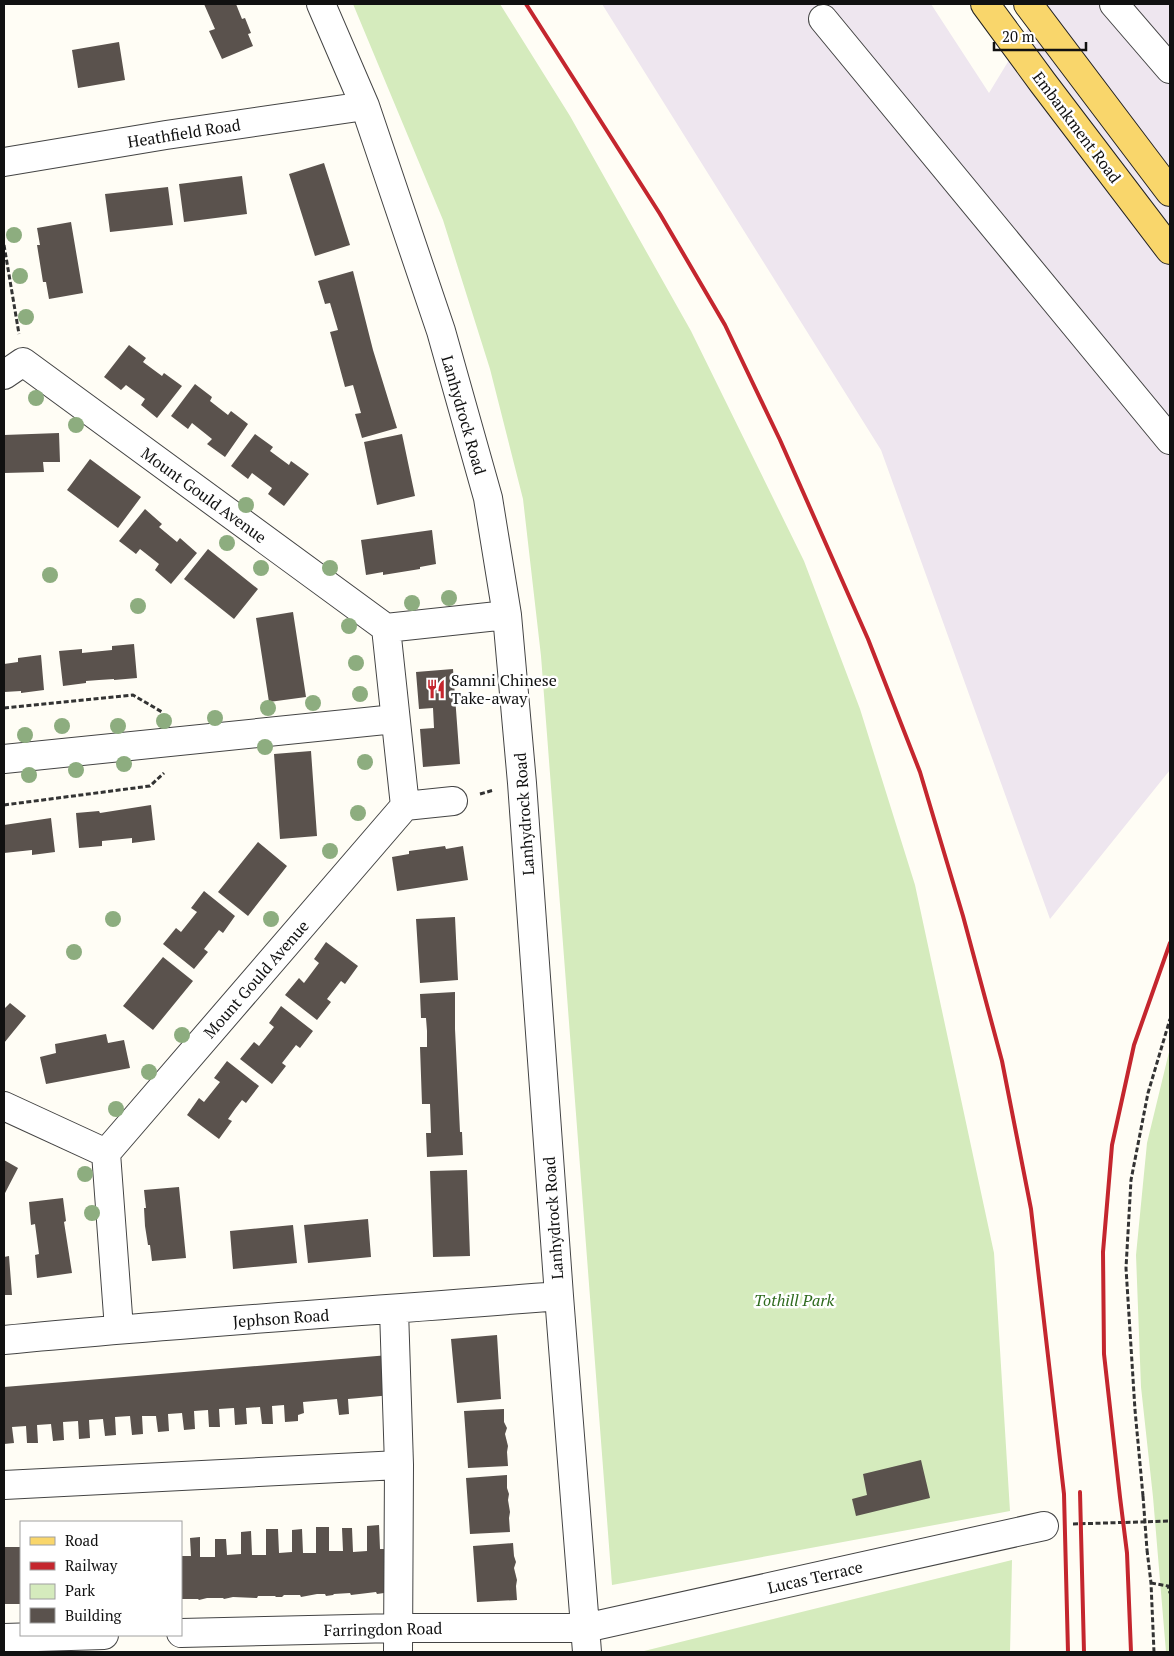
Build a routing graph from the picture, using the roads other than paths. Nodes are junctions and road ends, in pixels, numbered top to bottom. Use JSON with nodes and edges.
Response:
{"nodes":[{"id":1,"x":321,"y":4,"type":"edge"},
{"id":2,"x":985,"y":4,"type":"edge"},
{"id":3,"x":1028,"y":4,"type":"edge"},
{"id":4,"x":1114,"y":4,"type":"edge"},
{"id":5,"x":823,"y":19,"type":"dead end"},
{"id":6,"x":1170,"y":69,"type":"edge"},
{"id":7,"x":365,"y":106,"type":"junction"},
{"id":8,"x":4,"y":162,"type":"edge"},
{"id":9,"x":1170,"y":192,"type":"edge"},
{"id":10,"x":1170,"y":250,"type":"edge"},
{"id":11,"x":14,"y":368,"type":"edge"},
{"id":12,"x":1170,"y":440,"type":"edge"},
{"id":13,"x":507,"y":615,"type":"junction"},
{"id":14,"x":386,"y":628,"type":"junction"},
{"id":15,"x":395,"y":719,"type":"junction"},
{"id":16,"x":4,"y":759,"type":"edge"},
{"id":17,"x":453,"y":801,"type":"road end"},
{"id":18,"x":404,"y":806,"type":"junction"},
{"id":19,"x":4,"y":1106,"type":"edge"},
{"id":20,"x":106,"y":1153,"type":"junction"},
{"id":21,"x":559,"y":1296,"type":"junction"},
{"id":22,"x":394,"y":1310,"type":"junction"},
{"id":23,"x":119,"y":1329,"type":"junction"},
{"id":24,"x":4,"y":1340,"type":"edge"},
{"id":25,"x":400,"y":1465,"type":"junction"},
{"id":26,"x":4,"y":1485,"type":"edge"},
{"id":27,"x":1057,"y":1525,"type":"road end"},
{"id":28,"x":182,"y":1633,"type":"edge"},
{"id":29,"x":71,"y":1636,"type":"edge"},
{"id":30,"x":4,"y":1638,"type":"edge"},
{"id":31,"x":397,"y":1640,"type":"edge"},
{"id":32,"x":586,"y":1640,"type":"edge"}],
"edges":[{"from":1,"to":7,"type":"street","name":"Lanhydrock Road"},
{"from":2,"to":10,"type":"main road","name":"Embankment Road"},
{"from":3,"to":9,"type":"main road"},
{"from":4,"to":6,"type":"street"},
{"from":5,"to":12,"type":"street"},
{"from":7,"to":8,"type":"street","name":"Heathfield Road"},
{"from":7,"to":13,"type":"street","name":"Lanhydrock Road"},
{"from":11,"to":14,"type":"street","name":"Mount Gould Avenue"},
{"from":13,"to":14,"type":"street"},
{"from":13,"to":21,"type":"street","name":"Lanhydrock Road"},
{"from":14,"to":15,"type":"street"},
{"from":15,"to":16,"type":"street"},
{"from":15,"to":18,"type":"street"},
{"from":17,"to":18,"type":"street"},
{"from":18,"to":20,"type":"street","name":"Mount Gould Avenue"},
{"from":19,"to":20,"type":"street"},
{"from":20,"to":23,"type":"street"},
{"from":21,"to":22,"type":"street","name":"Jephson Road"},
{"from":21,"to":32,"type":"street","name":"Lanhydrock Road"},
{"from":22,"to":23,"type":"street","name":"Jephson Road"},
{"from":22,"to":25,"type":"street"},
{"from":23,"to":24,"type":"street","name":"Jephson Road"},
{"from":25,"to":26,"type":"street"},
{"from":25,"to":31,"type":"street"},
{"from":27,"to":32,"type":"street","name":"Lucas Terrace"},
{"from":28,"to":31,"type":"street","name":"Farringdon Road"},
{"from":29,"to":30,"type":"street"},
{"from":31,"to":32,"type":"street","name":"Farringdon Road"}]}
